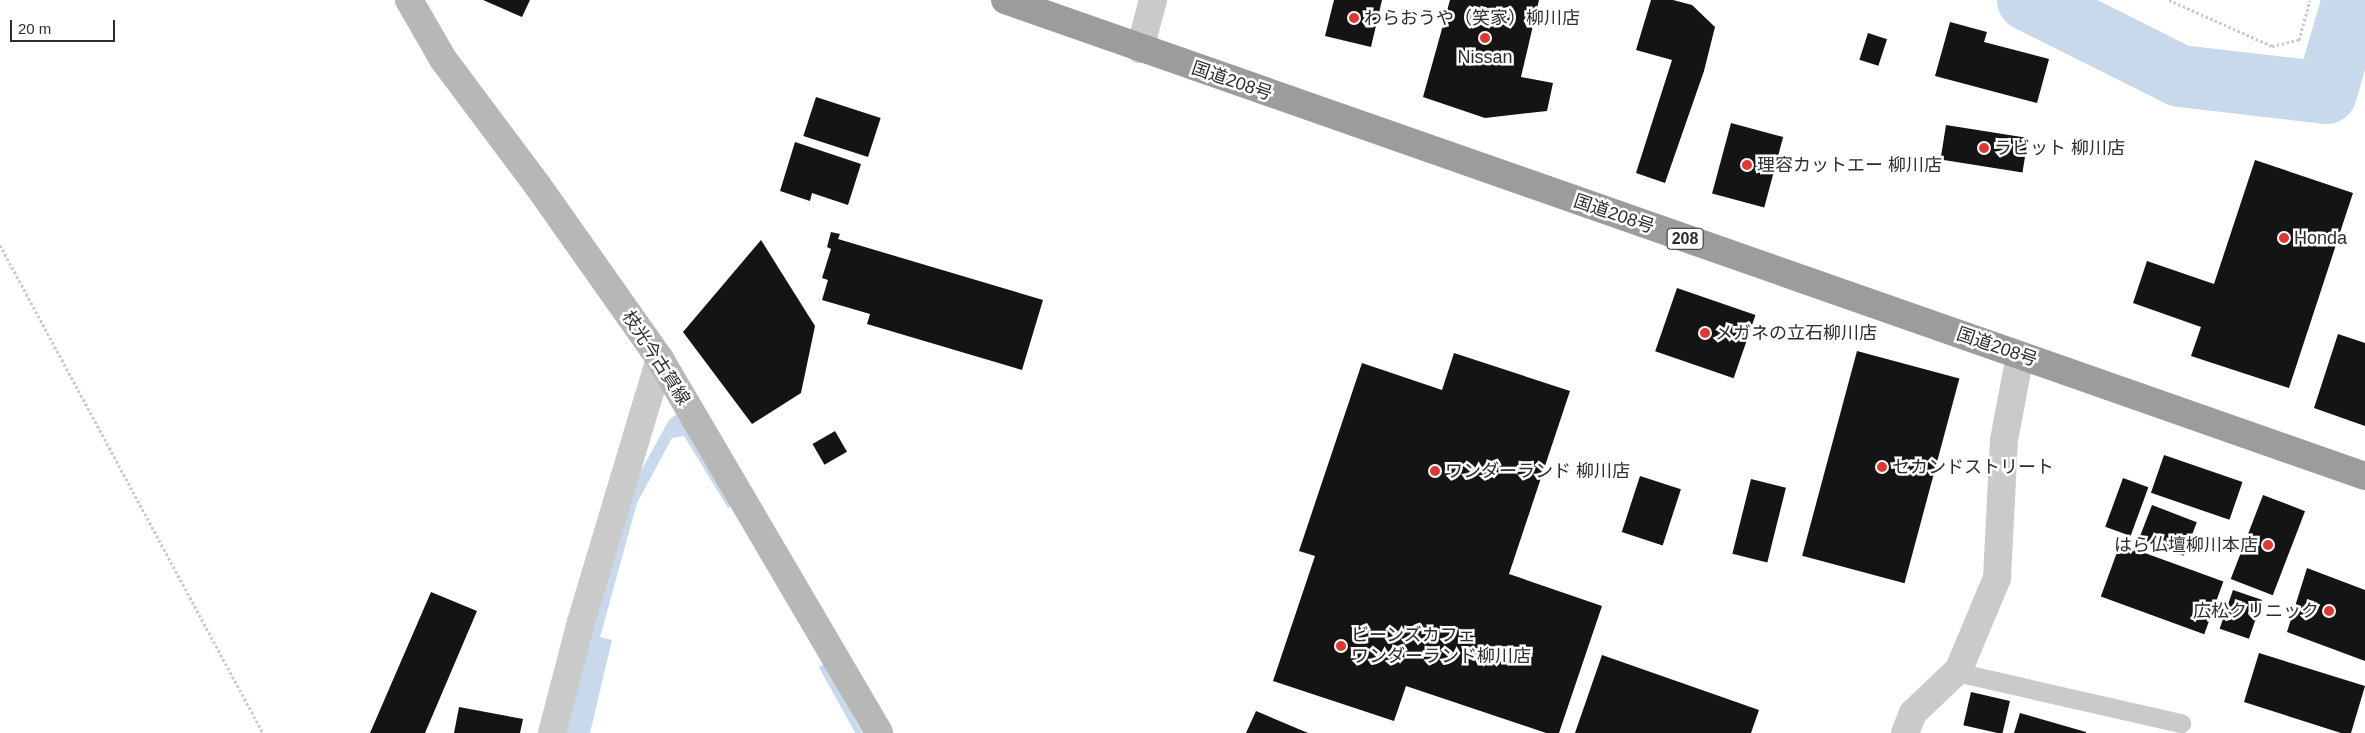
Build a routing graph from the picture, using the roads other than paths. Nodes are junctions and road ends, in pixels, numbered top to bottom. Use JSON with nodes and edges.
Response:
{"nodes":[{"id":1,"x":409,"y":0,"type":"edge"},
{"id":2,"x":1005,"y":0,"type":"edge"},
{"id":3,"x":1153,"y":0,"type":"edge"},
{"id":4,"x":1140,"y":49,"type":"junction"},
{"id":5,"x":2020,"y":355,"type":"junction"},
{"id":6,"x":660,"y":359,"type":"junction"},
{"id":7,"x":2365,"y":476,"type":"edge"},
{"id":8,"x":1956,"y":672,"type":"junction"},
{"id":9,"x":2182,"y":723,"type":"dead end"},
{"id":10,"x":552,"y":733,"type":"edge"},
{"id":11,"x":879,"y":733,"type":"edge"},
{"id":12,"x":1905,"y":733,"type":"edge"}],
"edges":[{"from":1,"to":6,"type":"main road","name":"枝光今古賀線"},
{"from":2,"to":4,"type":"highway","name":"国道208号","number":"208"},
{"from":3,"to":4,"type":"street"},
{"from":4,"to":5,"type":"highway","name":"国道208号","number":"208"},
{"from":5,"to":7,"type":"highway","name":"国道208号","number":"208"},
{"from":5,"to":8,"type":"street"},
{"from":6,"to":10,"type":"street"},
{"from":6,"to":11,"type":"main road","name":"枝光今古賀線"},
{"from":8,"to":9,"type":"lane"},
{"from":8,"to":12,"type":"street"}]}
